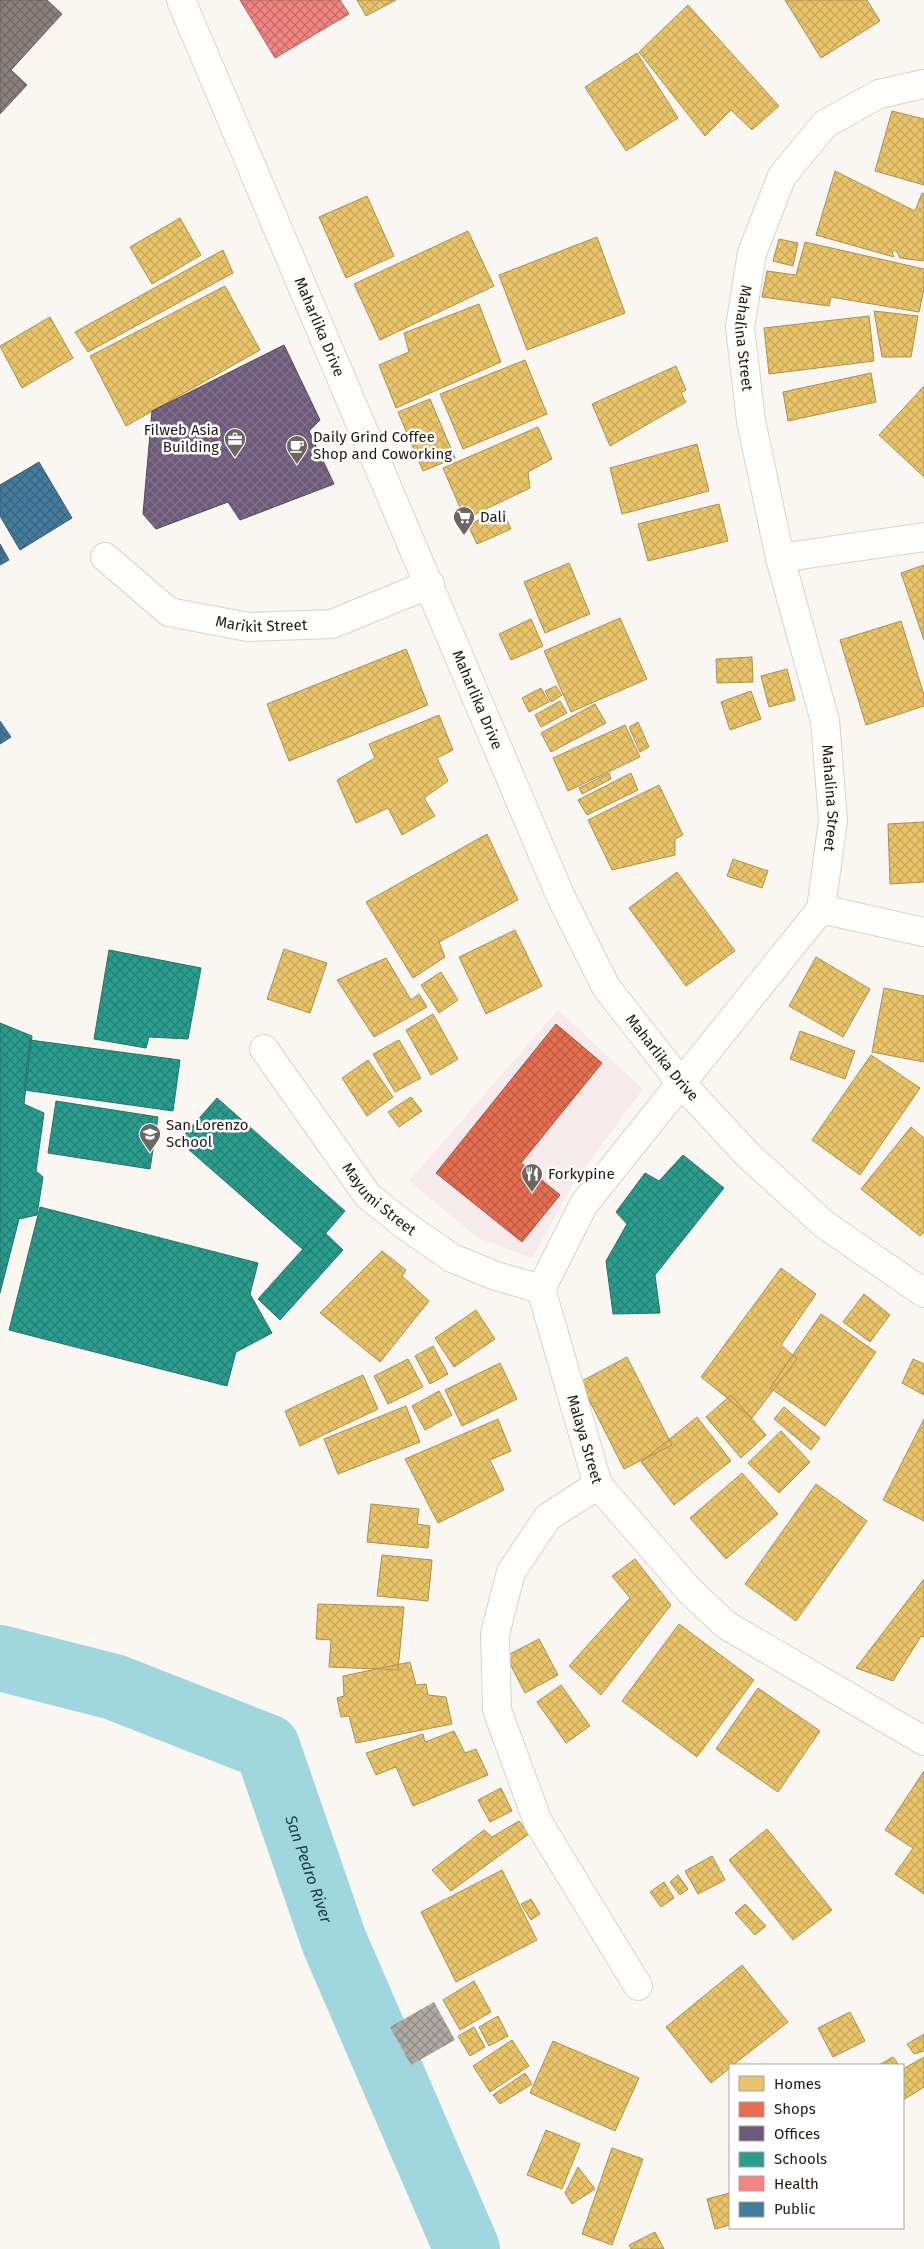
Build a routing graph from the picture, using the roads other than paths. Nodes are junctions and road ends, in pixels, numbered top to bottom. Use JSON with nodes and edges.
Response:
{"nodes":[{"id":1,"x":181,"y":0,"type":"edge"},
{"id":2,"x":924,"y":84,"type":"edge"},
{"id":3,"x":924,"y":537,"type":"edge"},
{"id":4,"x":105,"y":557,"type":"dead end"},
{"id":5,"x":780,"y":558,"type":"junction"},
{"id":6,"x":430,"y":584,"type":"junction"},
{"id":7,"x":821,"y":910,"type":"junction"},
{"id":8,"x":924,"y":932,"type":"edge"},
{"id":9,"x":264,"y":1049,"type":"dead end"},
{"id":10,"x":682,"y":1084,"type":"junction"},
{"id":11,"x":541,"y":1289,"type":"junction"},
{"id":12,"x":924,"y":1293,"type":"edge"},
{"id":13,"x":598,"y":1485,"type":"junction"},
{"id":14,"x":924,"y":1741,"type":"edge"},
{"id":15,"x":638,"y":1986,"type":"dead end"}],
"edges":[{"from":1,"to":6,"type":"street","name":"Maharlika Drive"},
{"from":2,"to":5,"type":"street","name":"Mahalina Street"},
{"from":3,"to":5,"type":"street"},
{"from":4,"to":6,"type":"street","name":"Marikit Street"},
{"from":5,"to":7,"type":"street","name":"Mahalina Street"},
{"from":6,"to":10,"type":"street","name":"Maharlika Drive"},
{"from":7,"to":8,"type":"street"},
{"from":7,"to":10,"type":"street"},
{"from":9,"to":11,"type":"street","name":"Mayumi Street"},
{"from":10,"to":11,"type":"street"},
{"from":10,"to":12,"type":"street","name":"Maharlika Drive"},
{"from":11,"to":13,"type":"street","name":"Malaya Street"},
{"from":13,"to":14,"type":"street","name":"Malaya Street"},
{"from":13,"to":15,"type":"street"}]}
